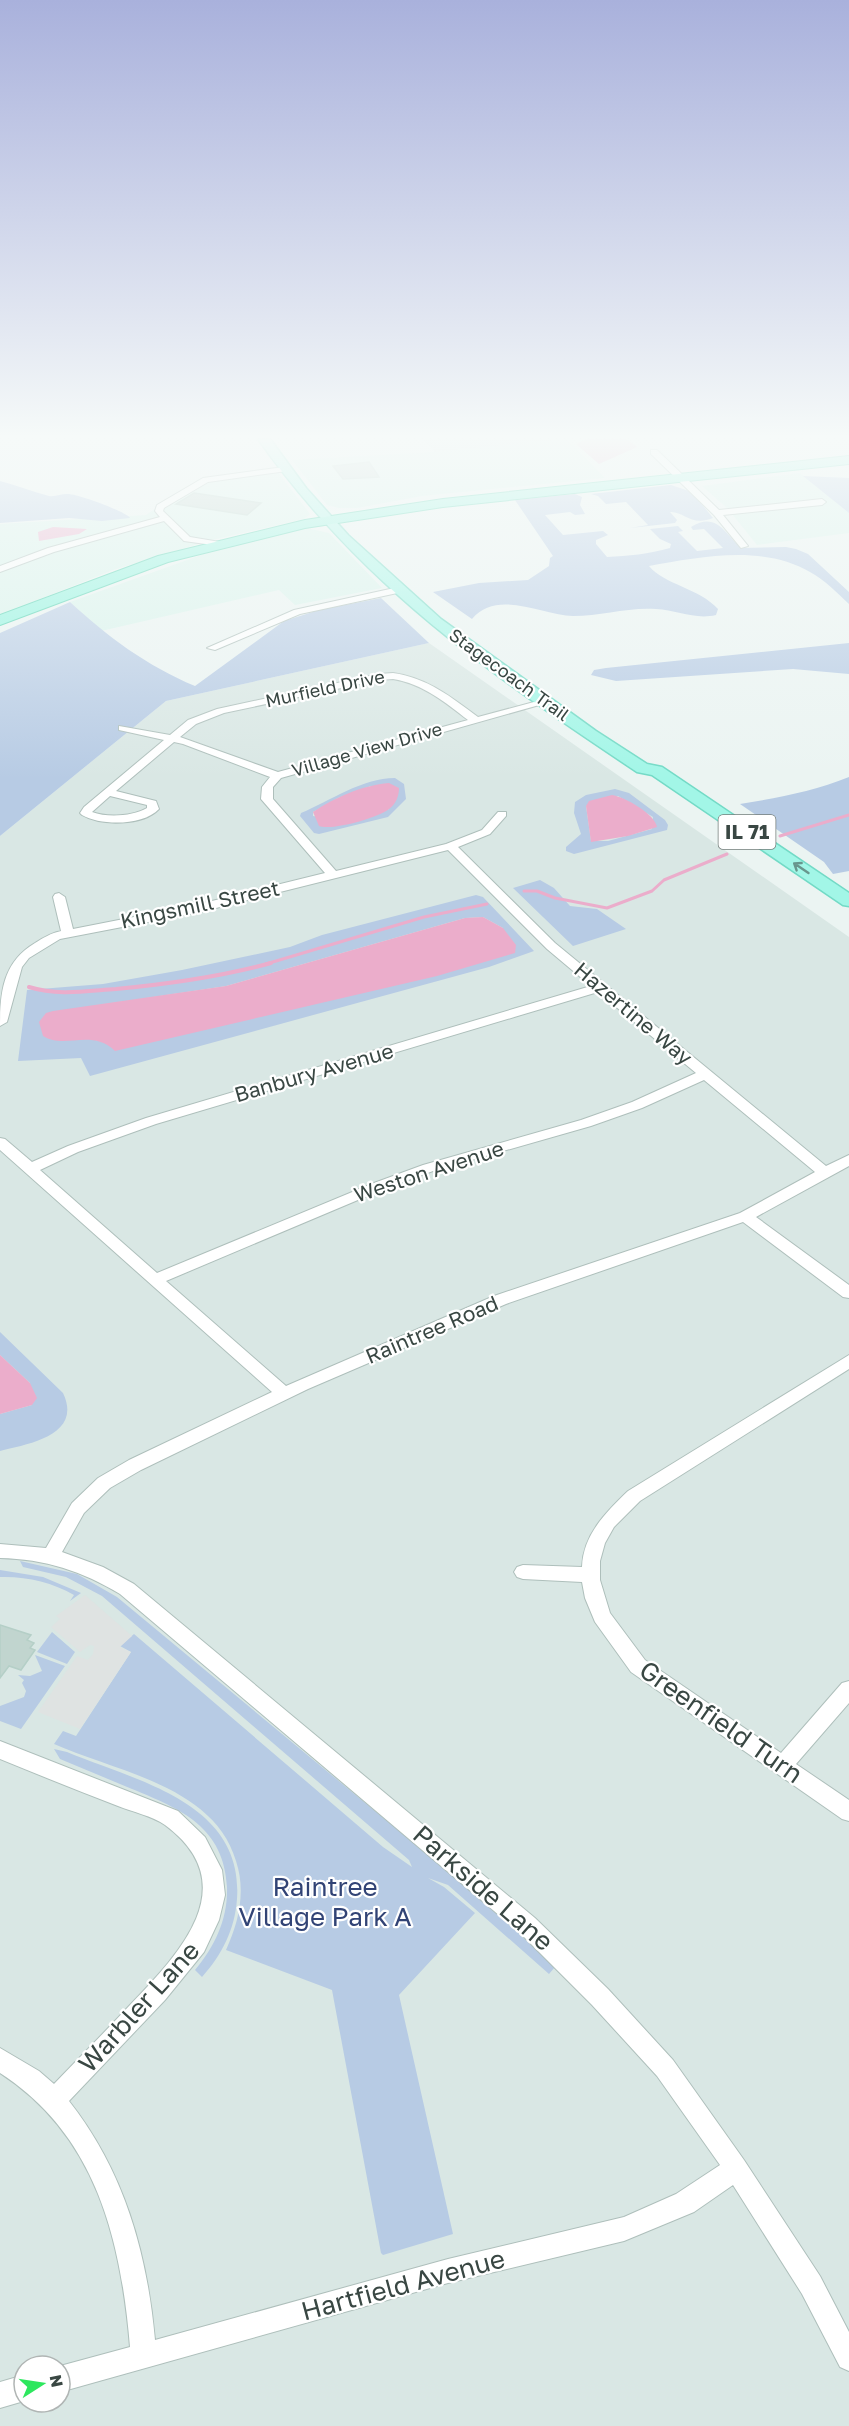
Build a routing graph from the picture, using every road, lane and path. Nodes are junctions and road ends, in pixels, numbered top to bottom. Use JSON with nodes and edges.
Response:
{"nodes":[{"id":1,"x":45,"y":552,"type":"edge"},
{"id":2,"x":172,"y":552,"type":"edge"},
{"id":3,"x":360,"y":552,"type":"edge"},
{"id":4,"x":0,"y":569,"type":"edge"},
{"id":5,"x":399,"y":590,"type":"junction"},
{"id":6,"x":1,"y":619,"type":"edge"},
{"id":7,"x":212,"y":648,"type":"dead end"},
{"id":8,"x":545,"y":702,"type":"junction"},
{"id":9,"x":475,"y":720,"type":"junction"},
{"id":10,"x":123,"y":728,"type":"dead end"},
{"id":11,"x":170,"y":738,"type":"junction"},
{"id":12,"x":642,"y":769,"type":"junction"},
{"id":13,"x":277,"y":776,"type":"junction"},
{"id":14,"x":108,"y":792,"type":"junction"},
{"id":15,"x":502,"y":814,"type":"dead end"},
{"id":16,"x":450,"y":846,"type":"junction"},
{"id":17,"x":333,"y":875,"type":"junction"},
{"id":18,"x":59,"y":897,"type":"dead end"},
{"id":19,"x":849,"y":901,"type":"edge"},
{"id":20,"x":849,"y":918,"type":"edge"},
{"id":21,"x":68,"y":932,"type":"junction"},
{"id":22,"x":599,"y":987,"type":"junction"},
{"id":23,"x":0,"y":1022,"type":"edge"},
{"id":24,"x":706,"y":1074,"type":"junction"},
{"id":25,"x":0,"y":1142,"type":"edge"},
{"id":26,"x":849,"y":1160,"type":"edge"},
{"id":27,"x":31,"y":1168,"type":"junction"},
{"id":28,"x":825,"y":1173,"type":"junction"},
{"id":29,"x":745,"y":1216,"type":"junction"},
{"id":30,"x":156,"y":1279,"type":"junction"},
{"id":31,"x":849,"y":1293,"type":"edge"},
{"id":32,"x":849,"y":1361,"type":"edge"},
{"id":33,"x":283,"y":1394,"type":"junction"},
{"id":34,"x":0,"y":1551,"type":"edge"},
{"id":35,"x":51,"y":1555,"type":"junction"},
{"id":36,"x":523,"y":1572,"type":"dead end"},
{"id":37,"x":589,"y":1575,"type":"junction"},
{"id":38,"x":849,"y":1689,"type":"edge"},
{"id":39,"x":0,"y":1750,"type":"edge"},
{"id":40,"x":783,"y":1765,"type":"junction"},
{"id":41,"x":849,"y":1812,"type":"edge"},
{"id":42,"x":0,"y":2059,"type":"edge"},
{"id":43,"x":53,"y":2101,"type":"junction"},
{"id":44,"x":736,"y":2168,"type":"junction"},
{"id":45,"x":144,"y":2356,"type":"junction"},
{"id":46,"x":849,"y":2358,"type":"edge"},
{"id":47,"x":72,"y":2376,"type":"edge"}],
"edges":[{"from":1,"to":4,"type":"street"},
{"from":2,"to":6,"type":"highway"},
{"from":3,"to":5,"type":"main road","name":"Stagecoach Trail","number":"IL 71"},
{"from":5,"to":7,"type":"street"},
{"from":5,"to":8,"type":"main road","name":"Stagecoach Trail","number":"IL 71"},
{"from":8,"to":9,"type":"street","name":"Village View Drive"},
{"from":8,"to":12,"type":"main road","name":"Stagecoach Trail","number":"IL 71"},
{"from":9,"to":11,"type":"street","name":"Murfield Drive"},
{"from":9,"to":13,"type":"street","name":"Village View Drive"},
{"from":10,"to":11,"type":"street"},
{"from":11,"to":13,"type":"street"},
{"from":11,"to":14,"type":"street","name":"Murfield Drive"},
{"from":19,"to":12,"type":"main road","name":"Stagecoach Trail","number":"IL 71","one_way":true},
{"from":12,"to":20,"type":"main road","name":"Stagecoach Trail","number":"IL 71"},
{"from":13,"to":17,"type":"street","name":"Village View Drive"},
{"from":14,"to":14,"type":"street","name":"Murfield Drive"},
{"from":15,"to":16,"type":"street","name":"Kingsmill Street"},
{"from":16,"to":17,"type":"street","name":"Kingsmill Street"},
{"from":16,"to":22,"type":"street","name":"Hazertine Way"},
{"from":17,"to":21,"type":"street","name":"Kingsmill Street"},
{"from":18,"to":21,"type":"street"},
{"from":21,"to":23,"type":"street","name":"Kingsmill Street"},
{"from":22,"to":24,"type":"street","name":"Hazertine Way"},
{"from":22,"to":27,"type":"street","name":"Banbury Avenue"},
{"from":24,"to":28,"type":"street","name":"Hazertine Way"},
{"from":24,"to":30,"type":"street","name":"Weston Avenue"},
{"from":25,"to":27,"type":"street"},
{"from":26,"to":28,"type":"street","name":"Raintree Road"},
{"from":27,"to":30,"type":"street"},
{"from":28,"to":29,"type":"street","name":"Raintree Road"},
{"from":29,"to":31,"type":"street"},
{"from":29,"to":33,"type":"street","name":"Raintree Road"},
{"from":30,"to":33,"type":"street"},
{"from":32,"to":37,"type":"street","name":"Greenfield Turn"},
{"from":33,"to":35,"type":"street","name":"Raintree Road"},
{"from":34,"to":35,"type":"street","name":"Parkside Lane"},
{"from":35,"to":44,"type":"street","name":"Parkside Lane"},
{"from":36,"to":37,"type":"street"},
{"from":37,"to":40,"type":"street","name":"Greenfield Turn"},
{"from":38,"to":40,"type":"street"},
{"from":39,"to":43,"type":"street","name":"Warbler Lane"},
{"from":40,"to":41,"type":"street","name":"Greenfield Turn"},
{"from":42,"to":43,"type":"street"},
{"from":43,"to":45,"type":"street"},
{"from":44,"to":45,"type":"street","name":"Hartfield Avenue"},
{"from":44,"to":46,"type":"street","name":"Parkside Lane"},
{"from":45,"to":47,"type":"street","name":"Hartfield Avenue"}]}
